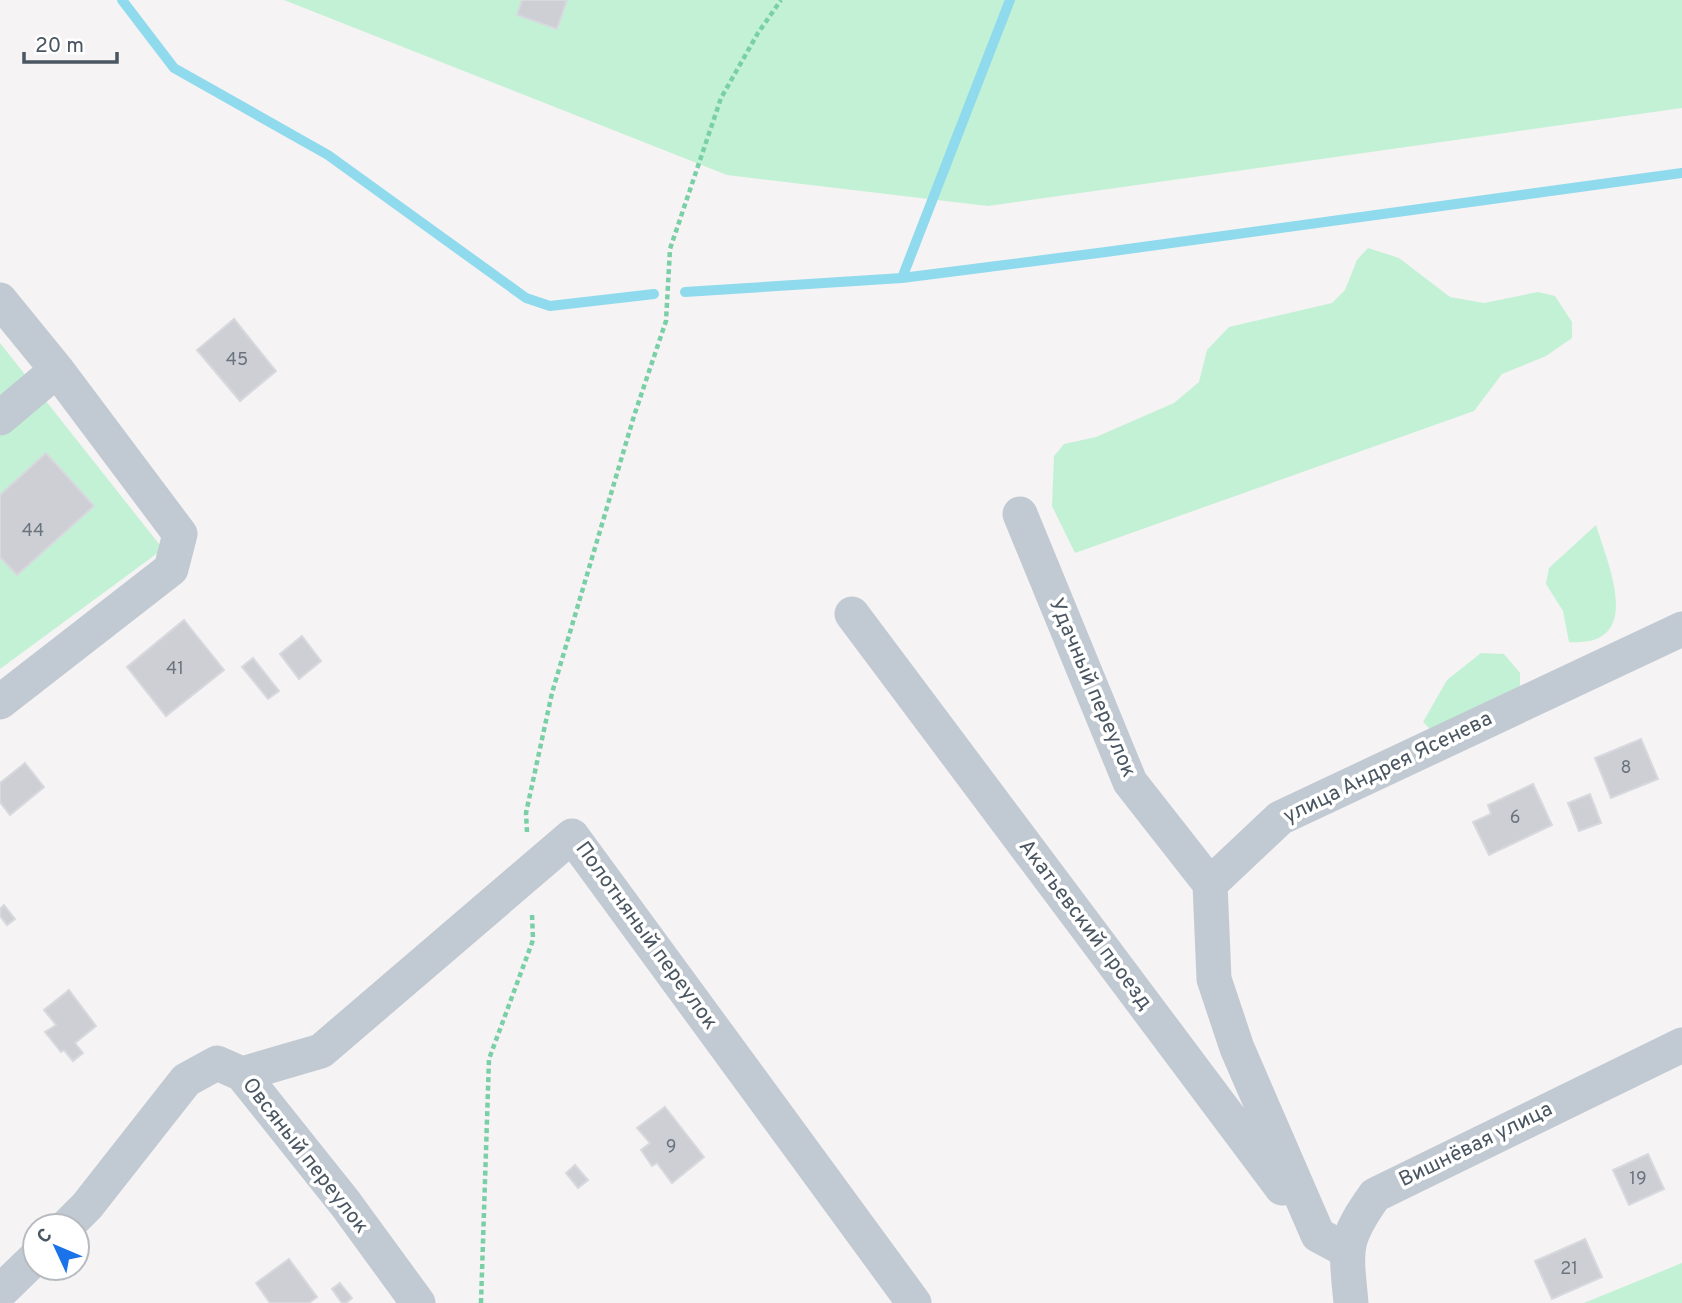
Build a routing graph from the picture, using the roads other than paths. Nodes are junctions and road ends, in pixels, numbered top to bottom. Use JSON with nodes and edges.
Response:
{"nodes":[{"id":1,"x":0,"y":300,"type":"edge"},
{"id":2,"x":57,"y":370,"type":"junction"},
{"id":3,"x":0,"y":418,"type":"edge"},
{"id":4,"x":1020,"y":514,"type":"dead end"},
{"id":5,"x":852,"y":614,"type":"dead end"},
{"id":6,"x":1682,"y":629,"type":"edge"},
{"id":7,"x":0,"y":702,"type":"edge"},
{"id":8,"x":1210,"y":884,"type":"junction"},
{"id":9,"x":1682,"y":1045,"type":"edge"},
{"id":10,"x":242,"y":1074,"type":"junction"},
{"id":11,"x":81,"y":1212,"type":"edge"},
{"id":12,"x":1332,"y":1243,"type":"junction"},
{"id":13,"x":21,"y":1272,"type":"edge"},
{"id":14,"x":0,"y":1292,"type":"edge"},
{"id":15,"x":418,"y":1303,"type":"edge"},
{"id":16,"x":914,"y":1303,"type":"edge"},
{"id":17,"x":1351,"y":1303,"type":"edge"}],
"edges":[{"from":1,"to":2,"type":"street"},
{"from":2,"to":3,"type":"street"},
{"from":2,"to":7,"type":"street"},
{"from":4,"to":8,"type":"street","name":"Удачный переулок"},
{"from":5,"to":12,"type":"street","name":"Акатьевский проезд"},
{"from":6,"to":8,"type":"street","name":"улица Андрея Ясенева"},
{"from":8,"to":12,"type":"street"},
{"from":9,"to":12,"type":"street","name":"Вишнёвая улица"},
{"from":10,"to":11,"type":"street","name":"Овсяный переулок"},
{"from":10,"to":15,"type":"street","name":"Овсяный переулок"},
{"from":10,"to":16,"type":"street","name":"Полотняный переулок"},
{"from":12,"to":17,"type":"street","name":"Вишнёвая улица"},
{"from":13,"to":14,"type":"street"}]}
